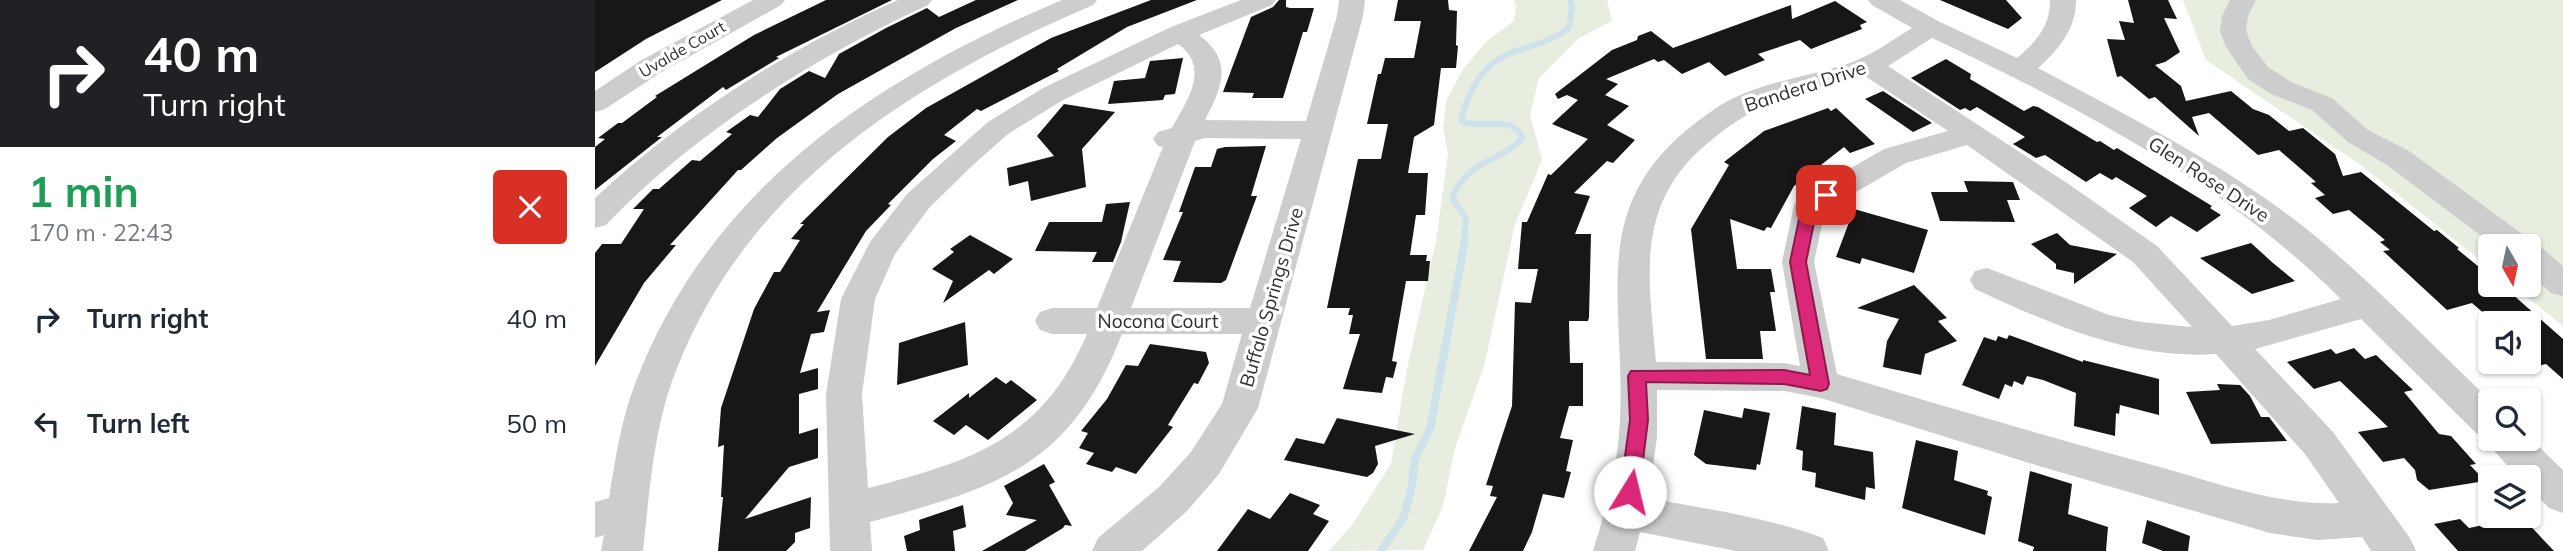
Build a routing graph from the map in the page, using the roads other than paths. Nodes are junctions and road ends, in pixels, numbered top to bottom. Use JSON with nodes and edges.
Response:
{"nodes":[{"id":1,"x":772,"y":0,"type":"edge"},
{"id":2,"x":919,"y":0,"type":"edge"},
{"id":3,"x":1084,"y":0,"type":"edge"},
{"id":4,"x":1263,"y":0,"type":"edge"},
{"id":5,"x":1352,"y":0,"type":"edge"},
{"id":6,"x":1881,"y":0,"type":"edge"},
{"id":7,"x":2063,"y":0,"type":"edge"},
{"id":8,"x":2243,"y":0,"type":"edge"},
{"id":9,"x":1931,"y":29,"type":"junction"},
{"id":10,"x":1180,"y":33,"type":"junction"},
{"id":11,"x":1869,"y":66,"type":"junction"},
{"id":12,"x":2020,"y":69,"type":"junction"},
{"id":13,"x":595,"y":103,"type":"edge"},
{"id":14,"x":1318,"y":130,"type":"junction"},
{"id":15,"x":1972,"y":134,"type":"junction"},
{"id":16,"x":1171,"y":138,"type":"junction"},
{"id":17,"x":595,"y":217,"type":"edge"},
{"id":18,"x":2500,"y":234,"type":"edge"},
{"id":19,"x":2541,"y":265,"type":"edge"},
{"id":20,"x":1987,"y":280,"type":"dead end"},
{"id":21,"x":2563,"y":284,"type":"edge"},
{"id":22,"x":2367,"y":304,"type":"junction"},
{"id":23,"x":1052,"y":321,"type":"dead end"},
{"id":24,"x":1109,"y":321,"type":"junction"},
{"id":25,"x":1265,"y":321,"type":"junction"},
{"id":26,"x":2226,"y":339,"type":"junction"},
{"id":27,"x":1637,"y":376,"type":"junction"},
{"id":28,"x":1821,"y":384,"type":"junction"},
{"id":29,"x":2478,"y":412,"type":"edge"},
{"id":30,"x":2518,"y":451,"type":"edge"},
{"id":31,"x":2563,"y":496,"type":"edge"},
{"id":32,"x":849,"y":510,"type":"junction"},
{"id":33,"x":1625,"y":510,"type":"junction"},
{"id":34,"x":612,"y":514,"type":"edge"},
{"id":35,"x":2373,"y":519,"type":"junction"},
{"id":36,"x":622,"y":551,"type":"edge"},
{"id":37,"x":851,"y":551,"type":"edge"},
{"id":38,"x":1113,"y":551,"type":"edge"},
{"id":39,"x":1614,"y":551,"type":"edge"},
{"id":40,"x":1808,"y":551,"type":"edge"},
{"id":41,"x":2395,"y":551,"type":"edge"}],
"edges":[{"from":1,"to":13,"type":"street","name":"Uvalde Court"},
{"from":2,"to":17,"type":"street"},
{"from":3,"to":34,"type":"street"},
{"from":4,"to":10,"type":"street"},
{"from":5,"to":14,"type":"street","name":"Buffalo Springs Drive"},
{"from":6,"to":9,"type":"street","name":"Glen Rose Drive"},
{"from":7,"to":12,"type":"street"},
{"from":8,"to":18,"type":"street"},
{"from":9,"to":11,"type":"street","name":"Bandera Drive"},
{"from":9,"to":12,"type":"street","name":"Glen Rose Drive"},
{"from":10,"to":16,"type":"street"},
{"from":10,"to":32,"type":"street"},
{"from":11,"to":15,"type":"street"},
{"from":11,"to":27,"type":"street","name":"Bandera Drive"},
{"from":12,"to":22,"type":"street","name":"Glen Rose Drive"},
{"from":14,"to":16,"type":"street"},
{"from":14,"to":25,"type":"street","name":"Buffalo Springs Drive"},
{"from":15,"to":26,"type":"street"},
{"from":15,"to":28,"type":"street"},
{"from":16,"to":24,"type":"street"},
{"from":19,"to":21,"type":"street"},
{"from":20,"to":26,"type":"street"},
{"from":22,"to":26,"type":"street"},
{"from":22,"to":29,"type":"street","name":"Glen Rose Drive"},
{"from":23,"to":24,"type":"street","name":"Nocona Court"},
{"from":24,"to":25,"type":"street","name":"Nocona Court"},
{"from":24,"to":32,"type":"street"},
{"from":25,"to":38,"type":"street","name":"Buffalo Springs Drive"},
{"from":26,"to":35,"type":"street"},
{"from":27,"to":28,"type":"street"},
{"from":27,"to":33,"type":"street","name":"Bandera Drive"},
{"from":28,"to":35,"type":"street"},
{"from":30,"to":31,"type":"street"},
{"from":32,"to":37,"type":"street"},
{"from":33,"to":39,"type":"street","name":"Bandera Drive"},
{"from":33,"to":40,"type":"street"},
{"from":34,"to":36,"type":"street"},
{"from":35,"to":41,"type":"street"}]}
